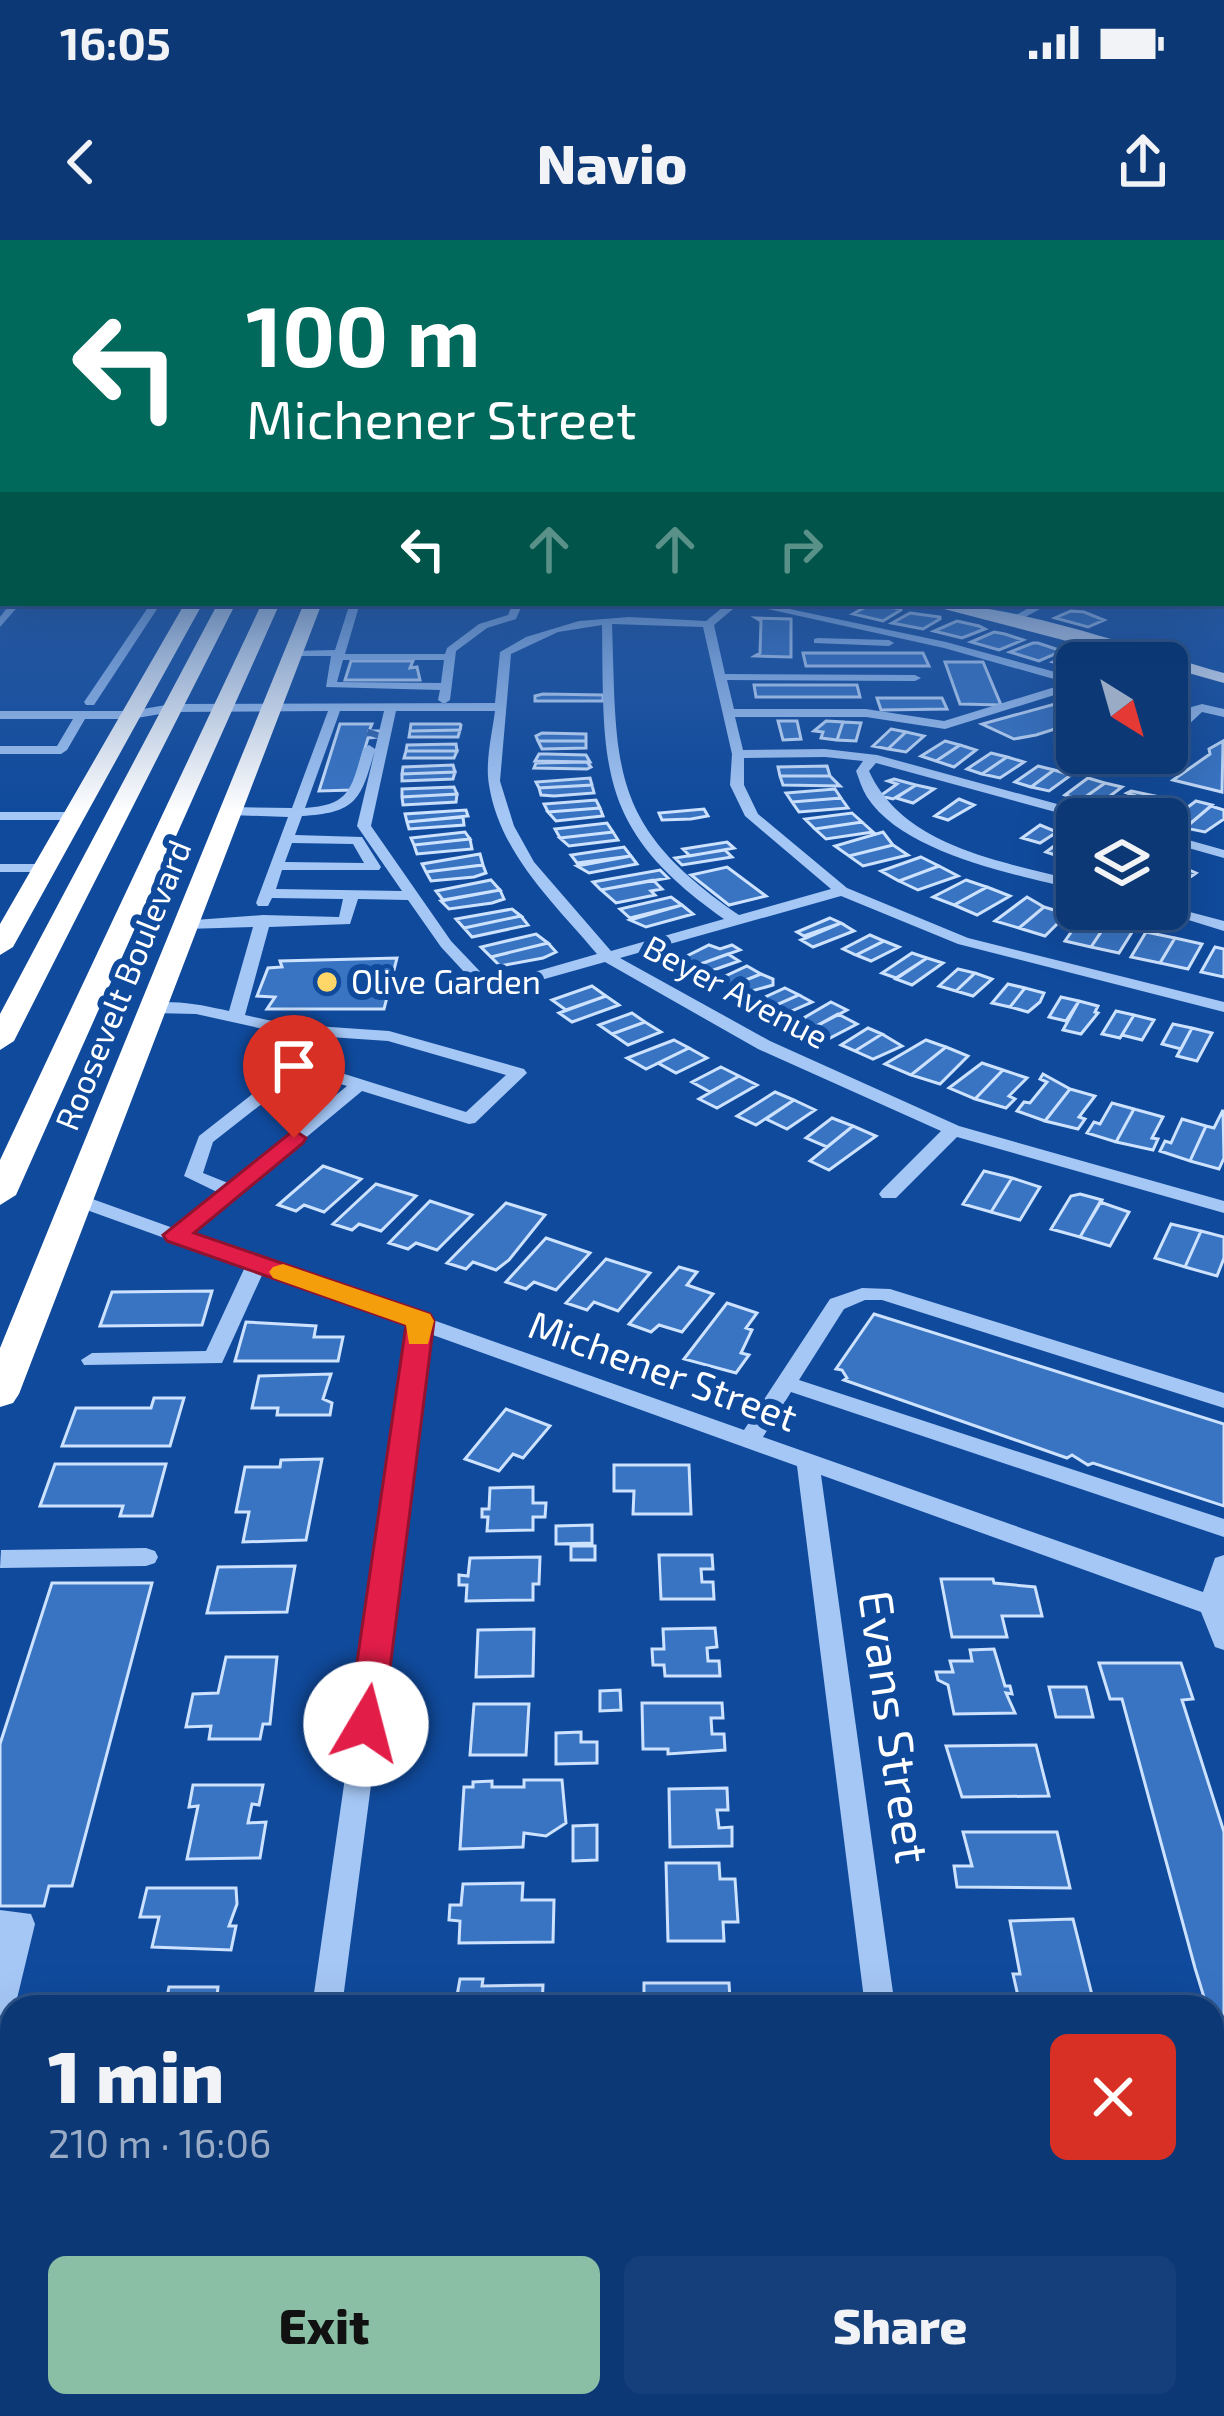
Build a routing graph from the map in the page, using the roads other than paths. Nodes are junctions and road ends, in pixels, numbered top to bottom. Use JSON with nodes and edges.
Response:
{"nodes":[{"id":1,"x":152,"y":610,"type":"edge"},
{"id":2,"x":190,"y":610,"type":"edge"},
{"id":3,"x":207,"y":610,"type":"edge"},
{"id":4,"x":224,"y":610,"type":"edge"},
{"id":5,"x":268,"y":610,"type":"edge"},
{"id":6,"x":307,"y":610,"type":"edge"},
{"id":7,"x":311,"y":610,"type":"edge"},
{"id":8,"x":353,"y":610,"type":"edge"},
{"id":9,"x":515,"y":610,"type":"edge"},
{"id":10,"x":589,"y":610,"type":"edge"},
{"id":11,"x":727,"y":610,"type":"edge"},
{"id":12,"x":777,"y":610,"type":"edge"},
{"id":13,"x":960,"y":610,"type":"edge"},
{"id":14,"x":1033,"y":610,"type":"edge"},
{"id":15,"x":485,"y":611,"type":"dead end"},
{"id":16,"x":559,"y":612,"type":"dead end"},
{"id":17,"x":1012,"y":620,"type":"junction"},
{"id":18,"x":607,"y":621,"type":"junction"},
{"id":19,"x":708,"y":624,"type":"junction"},
{"id":20,"x":483,"y":626,"type":"junction"},
{"id":21,"x":177,"y":634,"type":"junction"},
{"id":22,"x":818,"y":641,"type":"dead end"},
{"id":23,"x":946,"y":645,"type":"junction"},
{"id":24,"x":295,"y":650,"type":"junction"},
{"id":25,"x":338,"y":652,"type":"junction"},
{"id":26,"x":450,"y":657,"type":"junction"},
{"id":27,"x":241,"y":669,"type":"junction"},
{"id":28,"x":723,"y":677,"type":"junction"},
{"id":29,"x":1056,"y":677,"type":"edge"},
{"id":30,"x":915,"y":678,"type":"dead end"},
{"id":31,"x":1224,"y":678,"type":"edge"},
{"id":32,"x":446,"y":687,"type":"junction"},
{"id":33,"x":1056,"y":690,"type":"edge"},
{"id":34,"x":0,"y":703,"type":"edge"},
{"id":35,"x":336,"y":707,"type":"junction"},
{"id":36,"x":387,"y":707,"type":"junction"},
{"id":37,"x":443,"y":707,"type":"junction"},
{"id":38,"x":501,"y":707,"type":"junction"},
{"id":39,"x":135,"y":708,"type":"junction"},
{"id":40,"x":172,"y":708,"type":"junction"},
{"id":41,"x":223,"y":708,"type":"junction"},
{"id":42,"x":272,"y":708,"type":"junction"},
{"id":43,"x":1202,"y":708,"type":"junction"},
{"id":44,"x":86,"y":709,"type":"junction"},
{"id":45,"x":1188,"y":712,"type":"edge"},
{"id":46,"x":730,"y":713,"type":"junction"},
{"id":47,"x":1224,"y":713,"type":"edge"},
{"id":48,"x":0,"y":715,"type":"edge"},
{"id":49,"x":1188,"y":721,"type":"edge"},
{"id":50,"x":0,"y":750,"type":"edge"},
{"id":51,"x":737,"y":754,"type":"junction"},
{"id":52,"x":872,"y":759,"type":"junction"},
{"id":53,"x":1056,"y":808,"type":"edge"},
{"id":54,"x":231,"y":811,"type":"junction"},
{"id":55,"x":297,"y":811,"type":"junction"},
{"id":56,"x":0,"y":816,"type":"edge"},
{"id":57,"x":74,"y":816,"type":"junction"},
{"id":58,"x":287,"y":839,"type":"junction"},
{"id":59,"x":1188,"y":844,"type":"edge"},
{"id":60,"x":1224,"y":854,"type":"edge"},
{"id":61,"x":277,"y":866,"type":"junction"},
{"id":62,"x":0,"y":868,"type":"edge"},
{"id":63,"x":45,"y":868,"type":"junction"},
{"id":64,"x":1056,"y":880,"type":"edge"},
{"id":65,"x":842,"y":891,"type":"junction"},
{"id":66,"x":352,"y":894,"type":"junction"},
{"id":67,"x":411,"y":896,"type":"junction"},
{"id":68,"x":264,"y":906,"type":"junction"},
{"id":69,"x":9,"y":914,"type":"edge"},
{"id":70,"x":1188,"y":916,"type":"edge"},
{"id":71,"x":737,"y":921,"type":"junction"},
{"id":72,"x":186,"y":924,"type":"junction"},
{"id":73,"x":1224,"y":926,"type":"edge"},
{"id":74,"x":0,"y":947,"type":"edge"},
{"id":75,"x":609,"y":958,"type":"junction"},
{"id":76,"x":489,"y":990,"type":"junction"},
{"id":77,"x":465,"y":996,"type":"dead end"},
{"id":78,"x":1224,"y":1006,"type":"edge"},
{"id":79,"x":152,"y":1008,"type":"junction"},
{"id":80,"x":236,"y":1016,"type":"junction"},
{"id":81,"x":286,"y":1029,"type":"junction"},
{"id":82,"x":0,"y":1041,"type":"edge"},
{"id":83,"x":278,"y":1059,"type":"junction"},
{"id":84,"x":359,"y":1085,"type":"junction"},
{"id":85,"x":953,"y":1130,"type":"junction"},
{"id":86,"x":230,"y":1190,"type":"junction"},
{"id":87,"x":889,"y":1193,"type":"dead end"},
{"id":88,"x":0,"y":1196,"type":"edge"},
{"id":89,"x":77,"y":1200,"type":"junction"},
{"id":90,"x":1224,"y":1207,"type":"edge"},
{"id":91,"x":176,"y":1235,"type":"junction"},
{"id":92,"x":257,"y":1264,"type":"junction"},
{"id":93,"x":421,"y":1321,"type":"junction"},
{"id":94,"x":92,"y":1360,"type":"dead end"},
{"id":95,"x":786,"y":1383,"type":"junction"},
{"id":96,"x":0,"y":1394,"type":"edge"},
{"id":97,"x":1224,"y":1401,"type":"edge"},
{"id":98,"x":749,"y":1440,"type":"junction"},
{"id":99,"x":808,"y":1461,"type":"junction"},
{"id":100,"x":1224,"y":1528,"type":"edge"},
{"id":101,"x":146,"y":1557,"type":"dead end"},
{"id":102,"x":0,"y":1561,"type":"edge"},
{"id":103,"x":1224,"y":1564,"type":"edge"},
{"id":104,"x":1218,"y":1607,"type":"edge"},
{"id":105,"x":1224,"y":1640,"type":"edge"},
{"id":106,"x":0,"y":1924,"type":"edge"},
{"id":107,"x":3,"y":1995,"type":"edge"},
{"id":108,"x":329,"y":1995,"type":"edge"},
{"id":109,"x":878,"y":1995,"type":"edge"}],
"edges":[{"from":1,"to":44,"type":"street"},
{"from":2,"to":21,"type":"highway"},
{"from":3,"to":21,"type":"highway"},
{"from":4,"to":40,"type":"highway","name":"Roosevelt Boulevard"},
{"from":5,"to":27,"type":"highway","name":"Roosevelt Boulevard"},
{"from":6,"to":27,"type":"highway"},
{"from":7,"to":24,"type":"highway","name":"Roosevelt Boulevard"},
{"from":8,"to":25,"type":"street"},
{"from":9,"to":20,"type":"street"},
{"from":10,"to":16,"type":"street"},
{"from":11,"to":19,"type":"street"},
{"from":12,"to":23,"type":"street"},
{"from":13,"to":17,"type":"main road"},
{"from":14,"to":17,"type":"street"},
{"from":15,"to":20,"type":"street"},
{"from":17,"to":31,"type":"main road"},
{"from":18,"to":19,"type":"street","name":"Beyer Avenue"},
{"from":18,"to":38,"type":"street","name":"Beyer Avenue"},
{"from":18,"to":71,"type":"street"},
{"from":19,"to":28,"type":"street"},
{"from":20,"to":26,"type":"street"},
{"from":21,"to":39,"type":"highway"},
{"from":22,"to":23,"type":"street"},
{"from":23,"to":29,"type":"street"},
{"from":24,"to":25,"type":"street"},
{"from":24,"to":42,"type":"highway","name":"Roosevelt Boulevard"},
{"from":25,"to":26,"type":"street"},
{"from":25,"to":32,"type":"street"},
{"from":26,"to":32,"type":"street"},
{"from":27,"to":41,"type":"highway","name":"Roosevelt Boulevard"},
{"from":28,"to":30,"type":"street"},
{"from":28,"to":46,"type":"street"},
{"from":32,"to":37,"type":"street"},
{"from":33,"to":46,"type":"street"},
{"from":34,"to":44,"type":"street"},
{"from":35,"to":36,"type":"street"},
{"from":35,"to":42,"type":"street"},
{"from":35,"to":55,"type":"street"},
{"from":36,"to":37,"type":"street"},
{"from":36,"to":55,"type":"street"},
{"from":36,"to":67,"type":"street"},
{"from":37,"to":38,"type":"street"},
{"from":38,"to":75,"type":"street","name":"Beyer Avenue"},
{"from":39,"to":40,"type":"street"},
{"from":39,"to":44,"type":"street"},
{"from":39,"to":57,"type":"highway"},
{"from":40,"to":41,"type":"street"},
{"from":40,"to":82,"type":"highway","name":"Roosevelt Boulevard"},
{"from":41,"to":42,"type":"street"},
{"from":41,"to":88,"type":"highway","name":"Roosevelt Boulevard"},
{"from":42,"to":54,"type":"highway","name":"Roosevelt Boulevard"},
{"from":43,"to":45,"type":"street"},
{"from":43,"to":47,"type":"street"},
{"from":43,"to":49,"type":"street"},
{"from":44,"to":48,"type":"street"},
{"from":44,"to":50,"type":"street"},
{"from":46,"to":51,"type":"street"},
{"from":51,"to":52,"type":"street"},
{"from":51,"to":65,"type":"street"},
{"from":52,"to":53,"type":"street"},
{"from":52,"to":64,"type":"street"},
{"from":54,"to":55,"type":"street"},
{"from":54,"to":72,"type":"highway","name":"Roosevelt Boulevard"},
{"from":55,"to":58,"type":"street"},
{"from":56,"to":57,"type":"street"},
{"from":57,"to":63,"type":"highway"},
{"from":58,"to":61,"type":"street"},
{"from":58,"to":61,"type":"street"},
{"from":59,"to":60,"type":"street"},
{"from":61,"to":68,"type":"street"},
{"from":62,"to":63,"type":"street"},
{"from":63,"to":69,"type":"highway"},
{"from":65,"to":71,"type":"street"},
{"from":65,"to":78,"type":"street"},
{"from":66,"to":67,"type":"street"},
{"from":66,"to":68,"type":"street"},
{"from":66,"to":68,"type":"street"},
{"from":67,"to":76,"type":"street"},
{"from":68,"to":72,"type":"street"},
{"from":68,"to":80,"type":"street"},
{"from":69,"to":74,"type":"highway"},
{"from":70,"to":73,"type":"street"},
{"from":71,"to":75,"type":"street"},
{"from":72,"to":79,"type":"highway","name":"Roosevelt Boulevard"},
{"from":75,"to":76,"type":"street"},
{"from":75,"to":85,"type":"street","name":"Beyer Avenue"},
{"from":76,"to":77,"type":"street"},
{"from":79,"to":80,"type":"street"},
{"from":79,"to":89,"type":"highway","name":"Roosevelt Boulevard"},
{"from":80,"to":81,"type":"street"},
{"from":81,"to":83,"type":"street"},
{"from":81,"to":84,"type":"street"},
{"from":83,"to":84,"type":"street"},
{"from":83,"to":86,"type":"street"},
{"from":84,"to":86,"type":"street"},
{"from":85,"to":87,"type":"street"},
{"from":85,"to":90,"type":"street","name":"Beyer Avenue"},
{"from":86,"to":91,"type":"street"},
{"from":89,"to":91,"type":"street","name":"Michener Street"},
{"from":89,"to":96,"type":"highway","name":"Roosevelt Boulevard"},
{"from":91,"to":92,"type":"street","name":"Michener Street"},
{"from":92,"to":93,"type":"street","name":"Michener Street"},
{"from":92,"to":94,"type":"street"},
{"from":93,"to":98,"type":"street","name":"Michener Street"},
{"from":93,"to":108,"type":"street"},
{"from":95,"to":97,"type":"street"},
{"from":95,"to":98,"type":"street"},
{"from":95,"to":100,"type":"street"},
{"from":98,"to":99,"type":"street","name":"Michener Street"},
{"from":99,"to":104,"type":"street","name":"Michener Street"},
{"from":99,"to":109,"type":"street","name":"Evans Street"},
{"from":101,"to":102,"type":"street"},
{"from":103,"to":104,"type":"street"},
{"from":104,"to":105,"type":"street"},
{"from":106,"to":107,"type":"street"}]}
